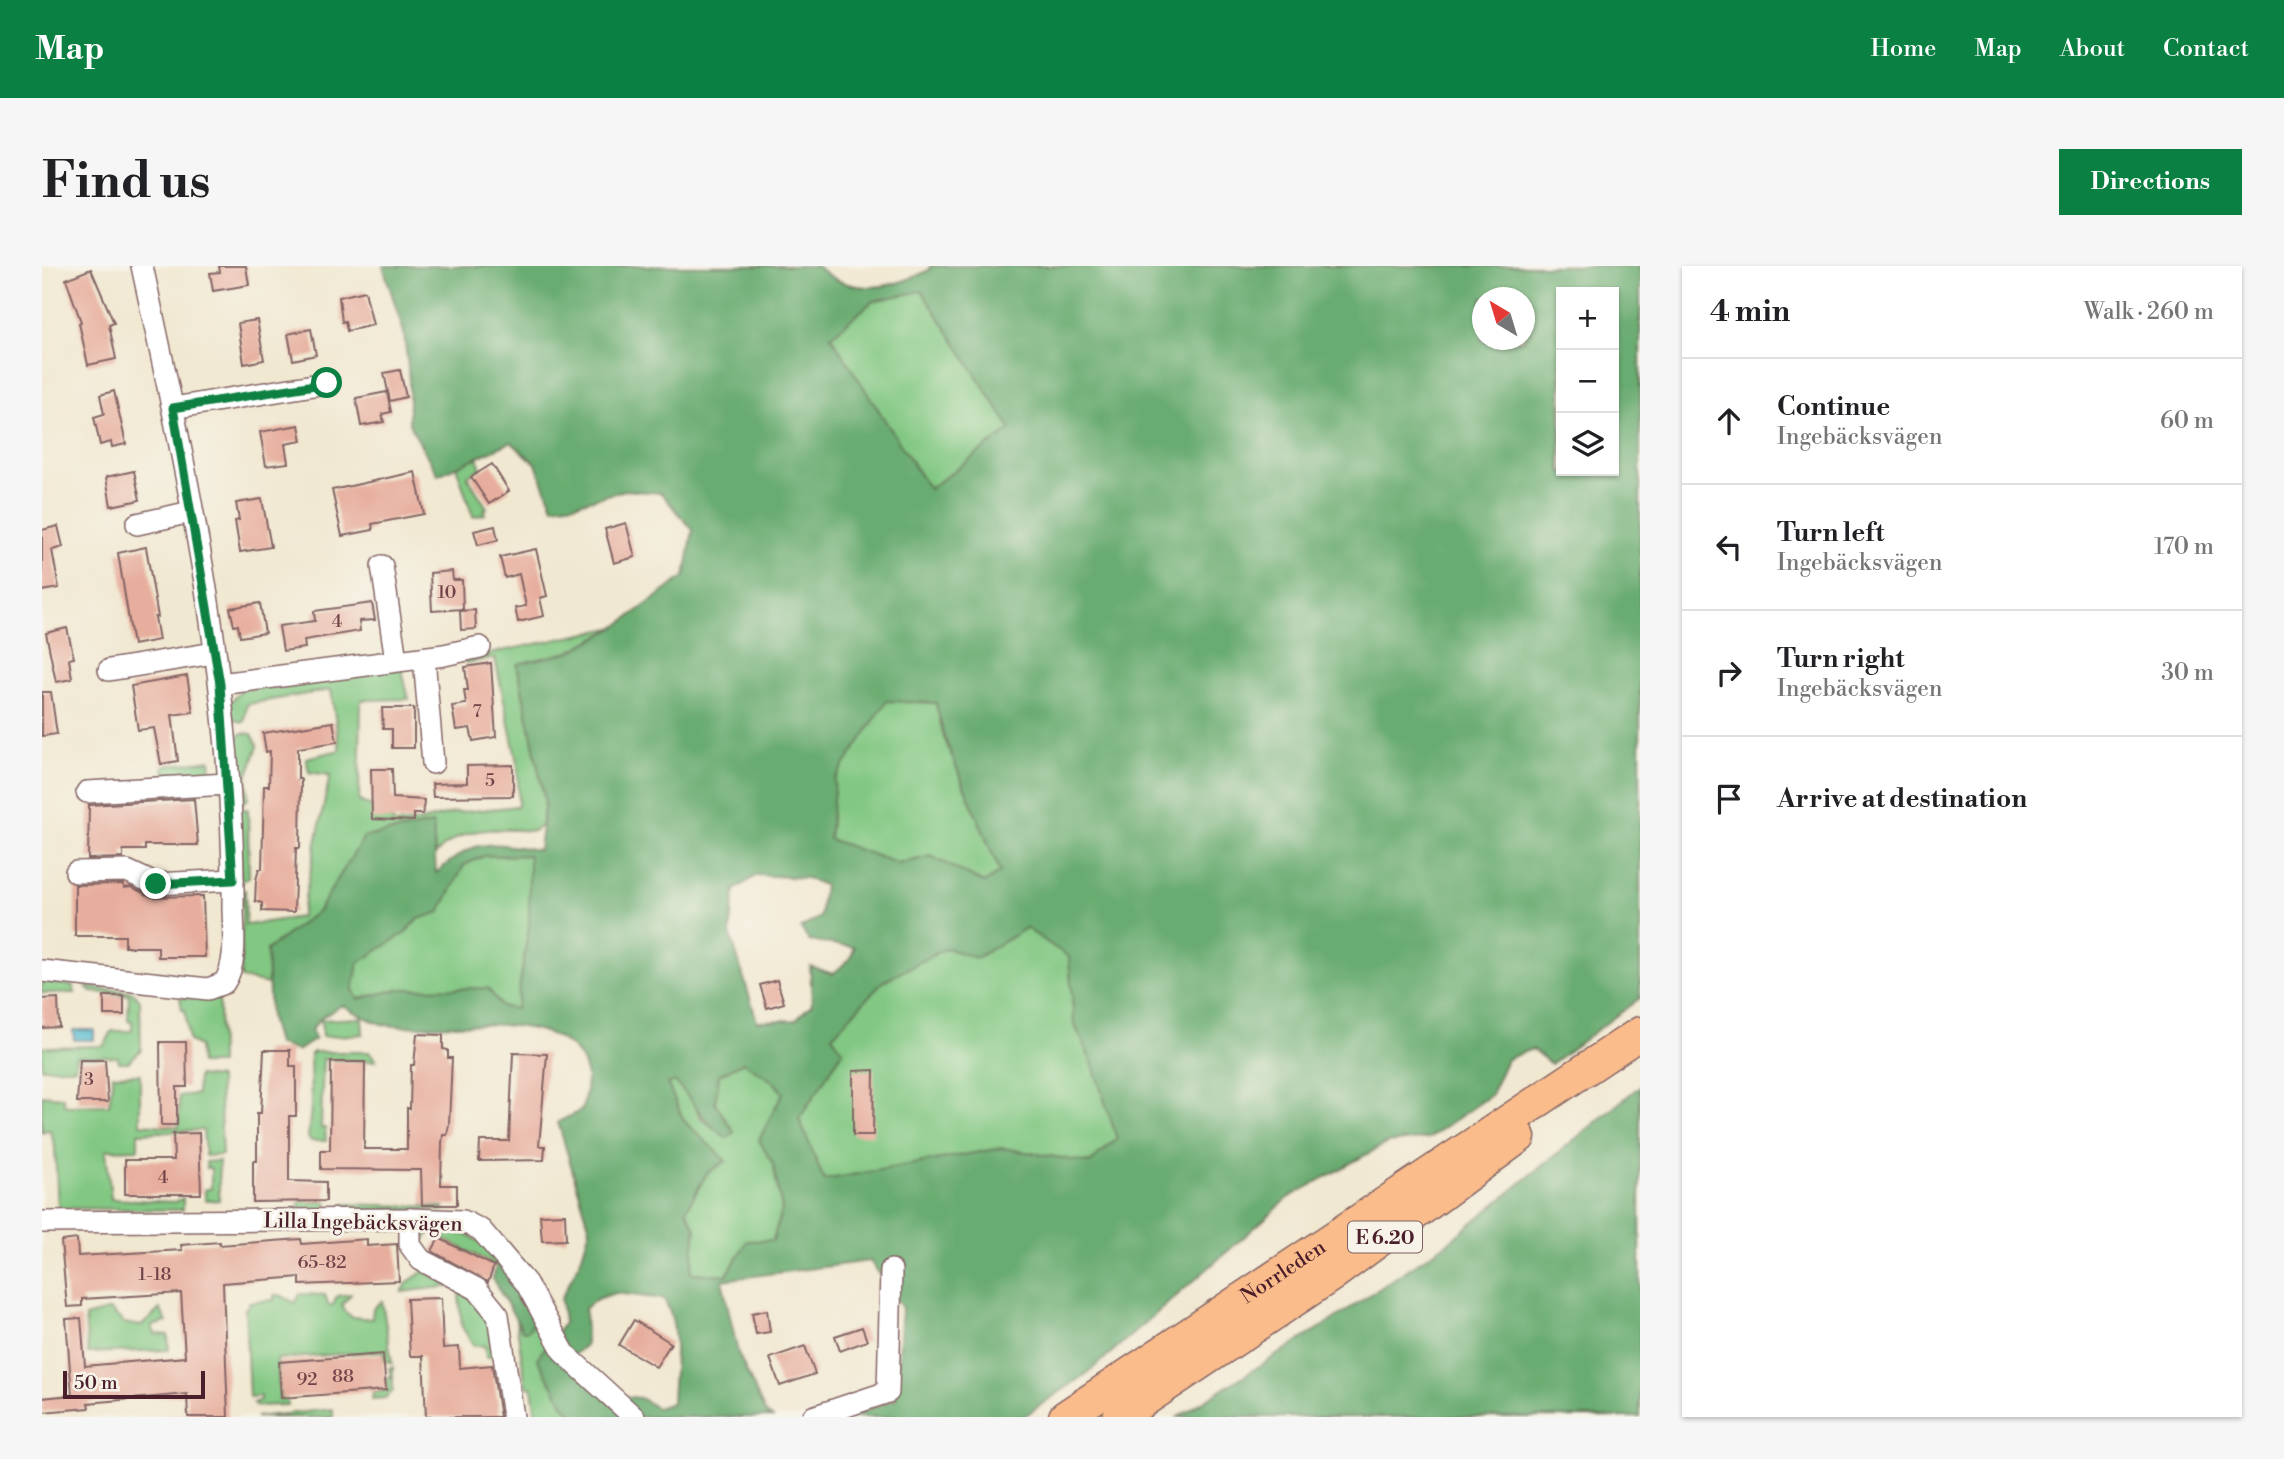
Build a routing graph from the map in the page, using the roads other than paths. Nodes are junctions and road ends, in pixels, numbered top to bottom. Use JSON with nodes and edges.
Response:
{"nodes":[{"id":1,"x":142,"y":266,"type":"edge"},
{"id":2,"x":327,"y":383,"type":"dead end"},
{"id":3,"x":173,"y":408,"type":"junction"},
{"id":4,"x":191,"y":512,"type":"junction"},
{"id":5,"x":137,"y":524,"type":"dead end"},
{"id":6,"x":382,"y":566,"type":"dead end"},
{"id":7,"x":480,"y":648,"type":"dead end"},
{"id":8,"x":214,"y":653,"type":"junction"},
{"id":9,"x":424,"y":658,"type":"junction"},
{"id":10,"x":396,"y":660,"type":"junction"},
{"id":11,"x":109,"y":670,"type":"dead end"},
{"id":12,"x":220,"y":684,"type":"junction"},
{"id":13,"x":433,"y":763,"type":"dead end"},
{"id":14,"x":228,"y":785,"type":"junction"},
{"id":15,"x":87,"y":792,"type":"dead end"},
{"id":16,"x":76,"y":872,"type":"dead end"},
{"id":17,"x":233,"y":880,"type":"junction"},
{"id":18,"x":42,"y":971,"type":"edge"},
{"id":19,"x":1640,"y":1032,"type":"edge"},
{"id":20,"x":1640,"y":1042,"type":"edge"},
{"id":21,"x":410,"y":1219,"type":"junction"},
{"id":22,"x":42,"y":1222,"type":"edge"},
{"id":23,"x":891,"y":1270,"type":"dead end"},
{"id":24,"x":513,"y":1417,"type":"edge"},
{"id":25,"x":634,"y":1417,"type":"edge"},
{"id":26,"x":813,"y":1417,"type":"edge"},
{"id":27,"x":1065,"y":1417,"type":"edge"},
{"id":28,"x":1119,"y":1417,"type":"edge"}],
"edges":[{"from":1,"to":3,"type":"street"},
{"from":2,"to":3,"type":"street"},
{"from":3,"to":4,"type":"street"},
{"from":4,"to":5,"type":"street"},
{"from":4,"to":8,"type":"street"},
{"from":6,"to":10,"type":"street"},
{"from":7,"to":9,"type":"street"},
{"from":8,"to":11,"type":"street"},
{"from":8,"to":12,"type":"street"},
{"from":9,"to":10,"type":"street"},
{"from":9,"to":13,"type":"street"},
{"from":10,"to":12,"type":"street"},
{"from":12,"to":14,"type":"street"},
{"from":14,"to":15,"type":"street"},
{"from":14,"to":17,"type":"street"},
{"from":16,"to":17,"type":"street"},
{"from":17,"to":18,"type":"street"},
{"from":19,"to":27,"type":"highway","name":"Norrleden","number":"E 6.20"},
{"from":20,"to":28,"type":"highway","name":"Norrleden","number":"E 6.20"},
{"from":21,"to":22,"type":"street","name":"Lilla Ingebäcksvägen"},
{"from":21,"to":24,"type":"street"},
{"from":21,"to":25,"type":"street","name":"Lilla Ingebäcksvägen"},
{"from":23,"to":26,"type":"street"}]}
